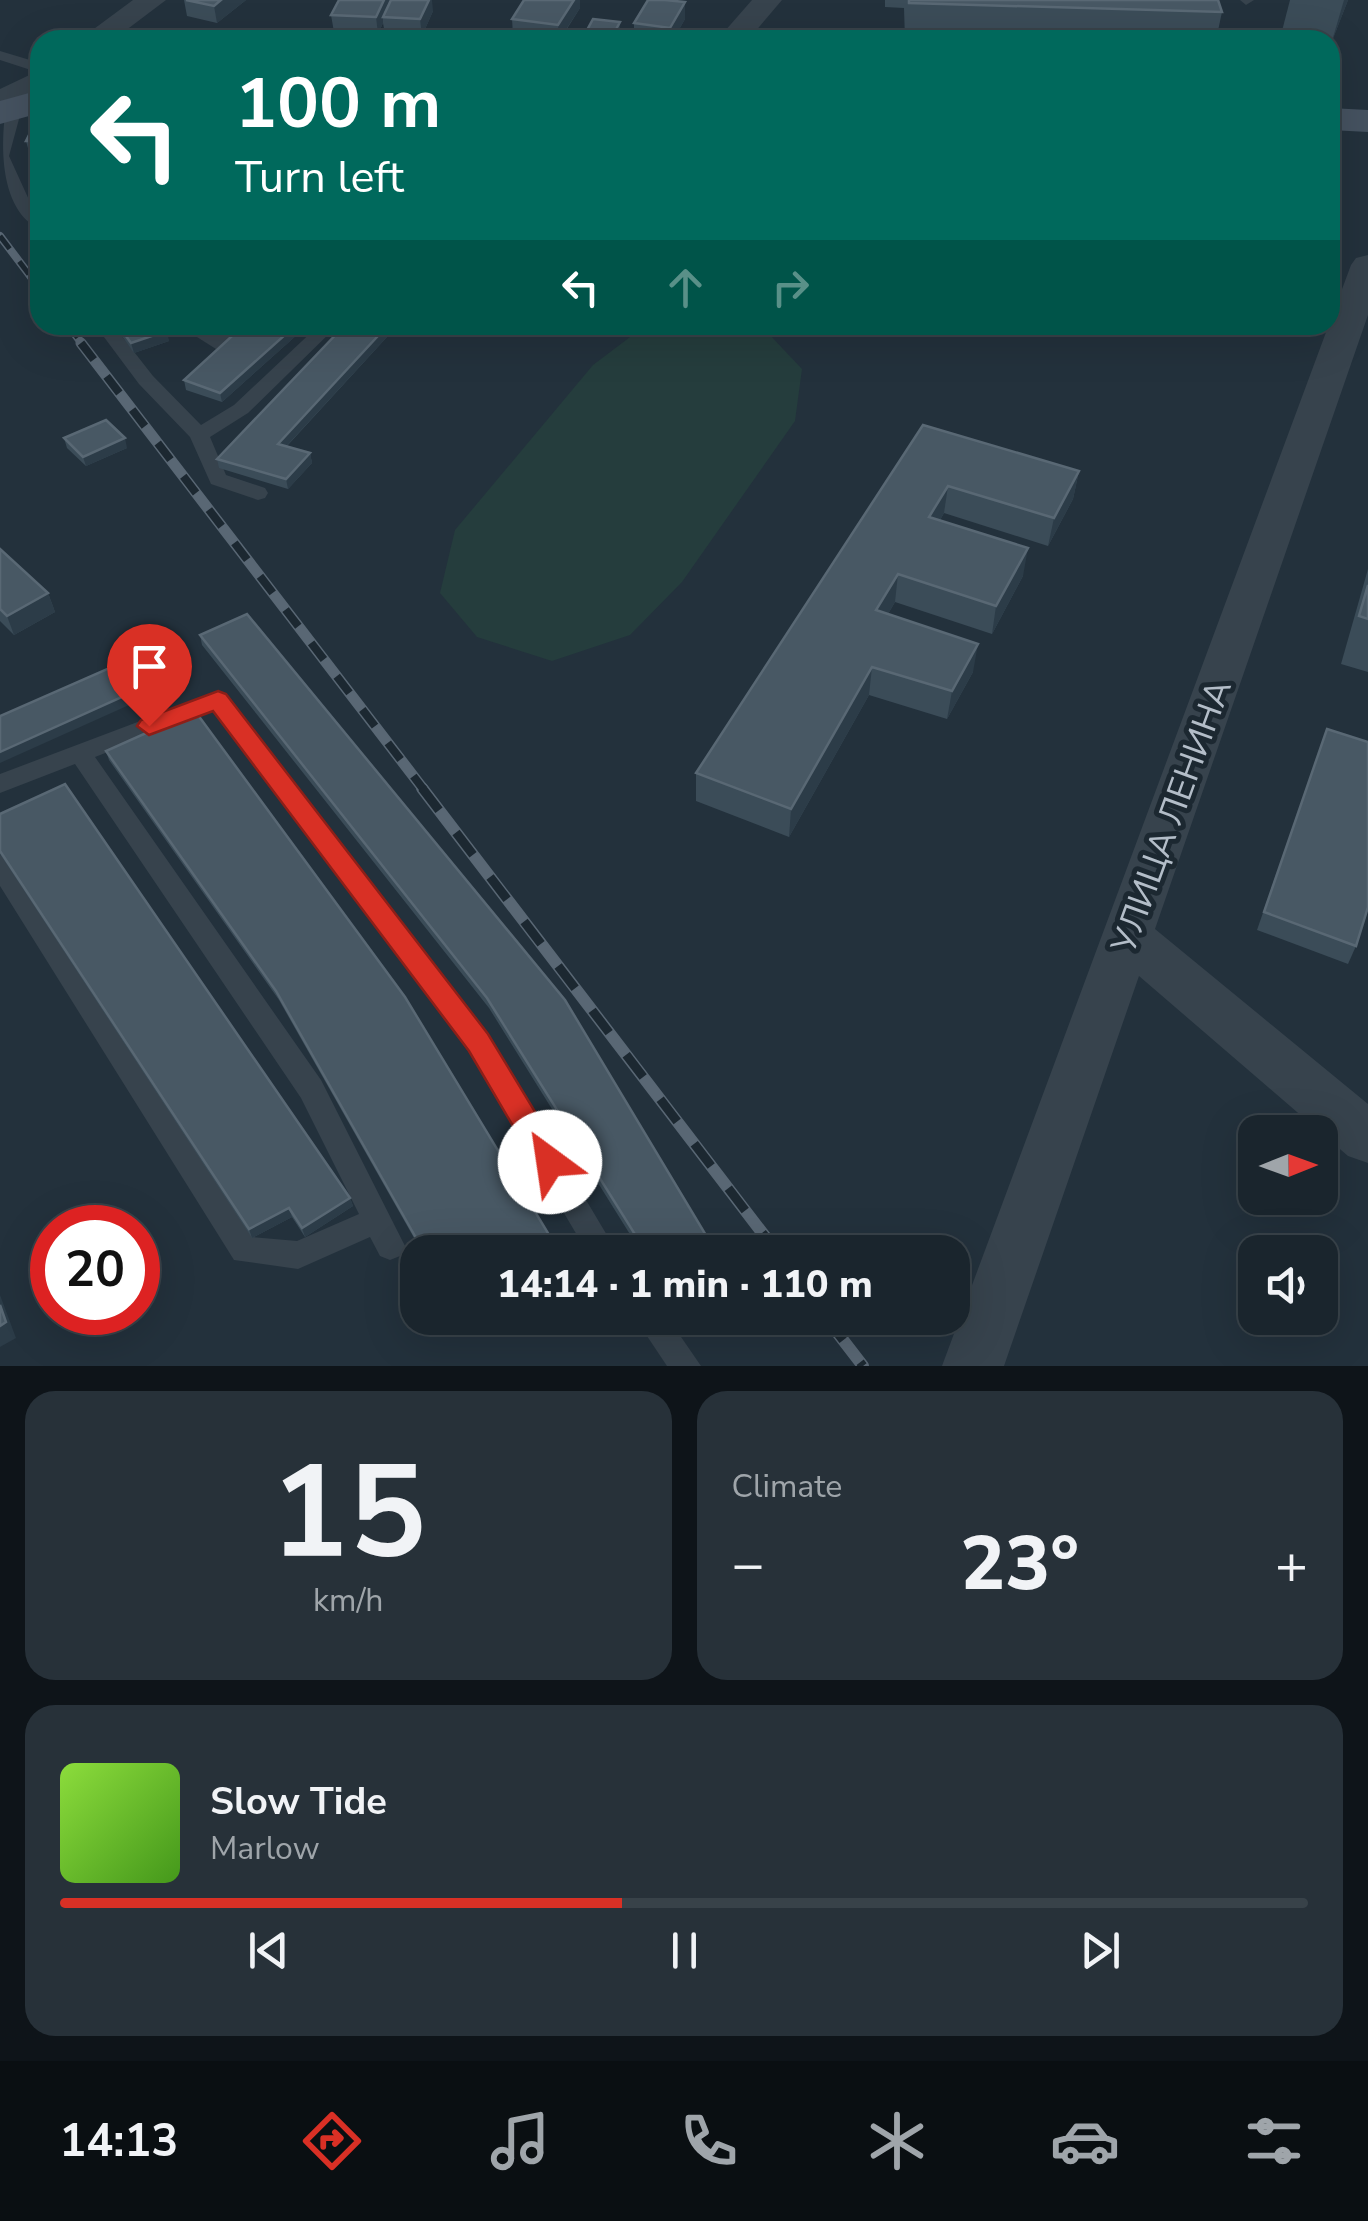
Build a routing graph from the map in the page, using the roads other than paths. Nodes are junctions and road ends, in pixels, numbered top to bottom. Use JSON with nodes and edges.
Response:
{"nodes":[{"id":1,"x":152,"y":0,"type":"edge"},
{"id":2,"x":768,"y":0,"type":"edge"},
{"id":3,"x":108,"y":30,"type":"edge"},
{"id":4,"x":741,"y":30,"type":"edge"},
{"id":5,"x":0,"y":55,"type":"edge"},
{"id":6,"x":30,"y":65,"type":"edge"},
{"id":7,"x":14,"y":106,"type":"edge"},
{"id":8,"x":1340,"y":120,"type":"edge"},
{"id":9,"x":1368,"y":121,"type":"edge"},
{"id":10,"x":30,"y":212,"type":"edge"},
{"id":11,"x":1368,"y":266,"type":"edge"},
{"id":12,"x":112,"y":335,"type":"edge"},
{"id":13,"x":202,"y":335,"type":"edge"},
{"id":14,"x":226,"y":335,"type":"edge"},
{"id":15,"x":319,"y":335,"type":"edge"},
{"id":16,"x":199,"y":435,"type":"junction"},
{"id":17,"x":258,"y":492,"type":"dead end"},
{"id":18,"x":80,"y":753,"type":"junction"},
{"id":19,"x":0,"y":784,"type":"edge"},
{"id":20,"x":0,"y":865,"type":"edge"},
{"id":21,"x":1128,"y":936,"type":"junction"},
{"id":22,"x":1368,"y":1138,"type":"edge"},
{"id":23,"x":594,"y":1235,"type":"edge"},
{"id":24,"x":663,"y":1335,"type":"edge"},
{"id":25,"x":686,"y":1366,"type":"edge"},
{"id":26,"x":974,"y":1366,"type":"edge"}],
"edges":[{"from":1,"to":3,"type":"street"},
{"from":2,"to":4,"type":"street"},
{"from":5,"to":6,"type":"lane"},
{"from":7,"to":10,"type":"lane"},
{"from":8,"to":9,"type":"street"},
{"from":11,"to":21,"type":"street","name":"УЛИЦА ЛЕНИНА"},
{"from":12,"to":16,"type":"lane"},
{"from":13,"to":14,"type":"lane"},
{"from":15,"to":16,"type":"lane"},
{"from":16,"to":17,"type":"lane"},
{"from":18,"to":19,"type":"lane"},
{"from":18,"to":20,"type":"lane"},
{"from":18,"to":23,"type":"lane"},
{"from":21,"to":22,"type":"street"},
{"from":21,"to":26,"type":"street","name":"УЛИЦА ЛЕНИНА"},
{"from":24,"to":25,"type":"lane"}]}
